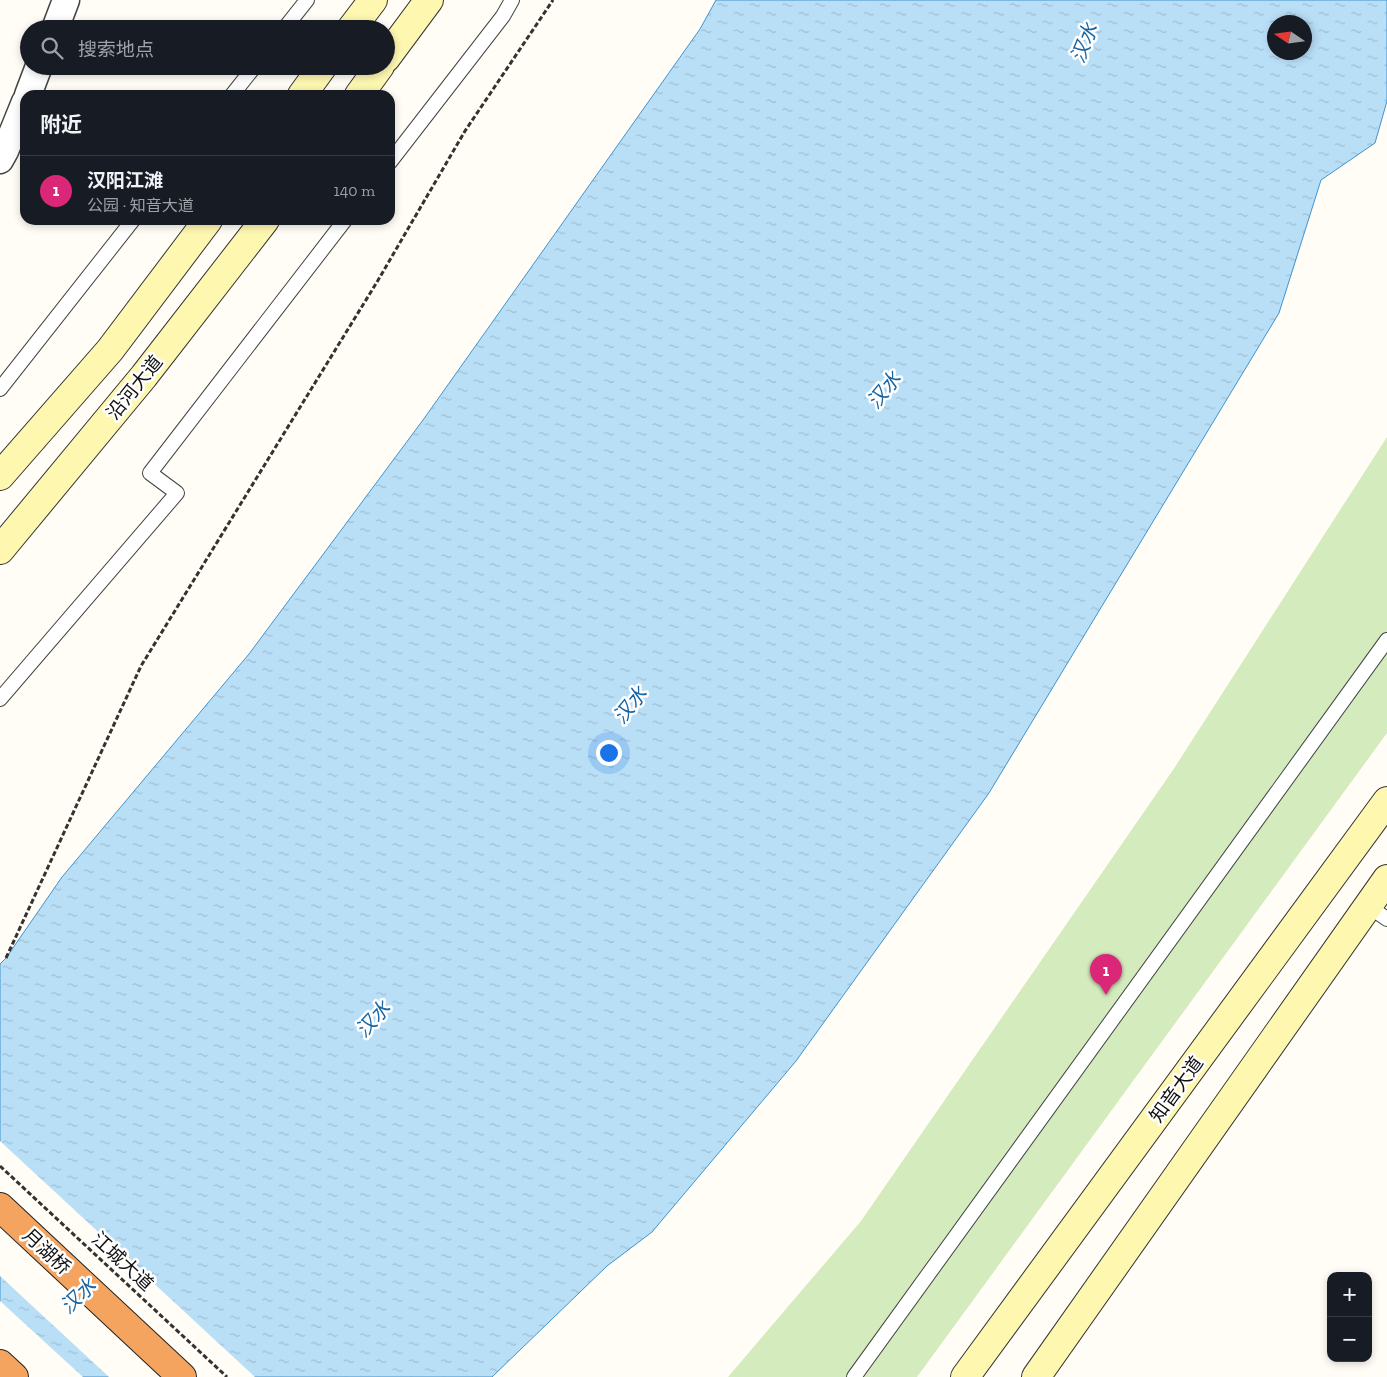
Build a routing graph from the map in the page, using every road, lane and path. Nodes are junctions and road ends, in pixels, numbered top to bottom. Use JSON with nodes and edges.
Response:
{"nodes":[{"id":1,"x":66,"y":0,"type":"edge"},
{"id":2,"x":307,"y":0,"type":"edge"},
{"id":3,"x":373,"y":0,"type":"edge"},
{"id":4,"x":429,"y":0,"type":"edge"},
{"id":5,"x":512,"y":0,"type":"edge"},
{"id":6,"x":553,"y":0,"type":"edge"},
{"id":7,"x":58,"y":20,"type":"edge"},
{"id":8,"x":291,"y":20,"type":"edge"},
{"id":9,"x":359,"y":20,"type":"edge"},
{"id":10,"x":395,"y":46,"type":"edge"},
{"id":11,"x":36,"y":75,"type":"edge"},
{"id":12,"x":248,"y":75,"type":"edge"},
{"id":13,"x":316,"y":75,"type":"edge"},
{"id":14,"x":373,"y":75,"type":"edge"},
{"id":15,"x":30,"y":90,"type":"edge"},
{"id":16,"x":236,"y":90,"type":"edge"},
{"id":17,"x":306,"y":90,"type":"edge"},
{"id":18,"x":363,"y":90,"type":"edge"},
{"id":19,"x":20,"y":113,"type":"edge"},
{"id":20,"x":2,"y":153,"type":"edge"},
{"id":21,"x":395,"y":156,"type":"edge"},
{"id":22,"x":130,"y":225,"type":"edge"},
{"id":23,"x":204,"y":225,"type":"edge"},
{"id":24,"x":260,"y":225,"type":"edge"},
{"id":25,"x":341,"y":225,"type":"edge"},
{"id":26,"x":0,"y":389,"type":"edge"},
{"id":27,"x":0,"y":476,"type":"edge"},
{"id":28,"x":0,"y":550,"type":"edge"},
{"id":29,"x":1387,"y":640,"type":"edge"},
{"id":30,"x":0,"y":699,"type":"edge"},
{"id":31,"x":1387,"y":801,"type":"edge"},
{"id":32,"x":1387,"y":879,"type":"edge"},
{"id":33,"x":1377,"y":913,"type":"edge"},
{"id":34,"x":6,"y":958,"type":"dead end"},
{"id":35,"x":0,"y":1166,"type":"edge"},
{"id":36,"x":0,"y":1207,"type":"edge"},
{"id":37,"x":0,"y":1364,"type":"edge"},
{"id":38,"x":14,"y":1377,"type":"edge"},
{"id":39,"x":182,"y":1377,"type":"edge"},
{"id":40,"x":227,"y":1377,"type":"edge"},
{"id":41,"x":854,"y":1377,"type":"edge"},
{"id":42,"x":965,"y":1377,"type":"edge"},
{"id":43,"x":1036,"y":1377,"type":"edge"}],
"edges":[{"from":1,"to":7,"type":"street"},
{"from":2,"to":8,"type":"lane"},
{"from":3,"to":9,"type":"main road"},
{"from":4,"to":10,"type":"main road"},
{"from":5,"to":21,"type":"lane"},
{"from":6,"to":34,"type":"path"},
{"from":11,"to":15,"type":"street"},
{"from":12,"to":16,"type":"lane"},
{"from":13,"to":17,"type":"main road"},
{"from":14,"to":18,"type":"main road"},
{"from":19,"to":20,"type":"street"},
{"from":22,"to":26,"type":"lane"},
{"from":23,"to":27,"type":"main road"},
{"from":24,"to":28,"type":"main road","name":"沿河大道"},
{"from":25,"to":30,"type":"lane"},
{"from":29,"to":41,"type":"lane"},
{"from":31,"to":42,"type":"main road","name":"知音大道"},
{"from":32,"to":33,"type":"main road"},
{"from":33,"to":43,"type":"main road"},
{"from":35,"to":40,"type":"path","name":"江城大道"},
{"from":36,"to":39,"type":"highway","name":"月湖桥"},
{"from":37,"to":38,"type":"highway"}]}
